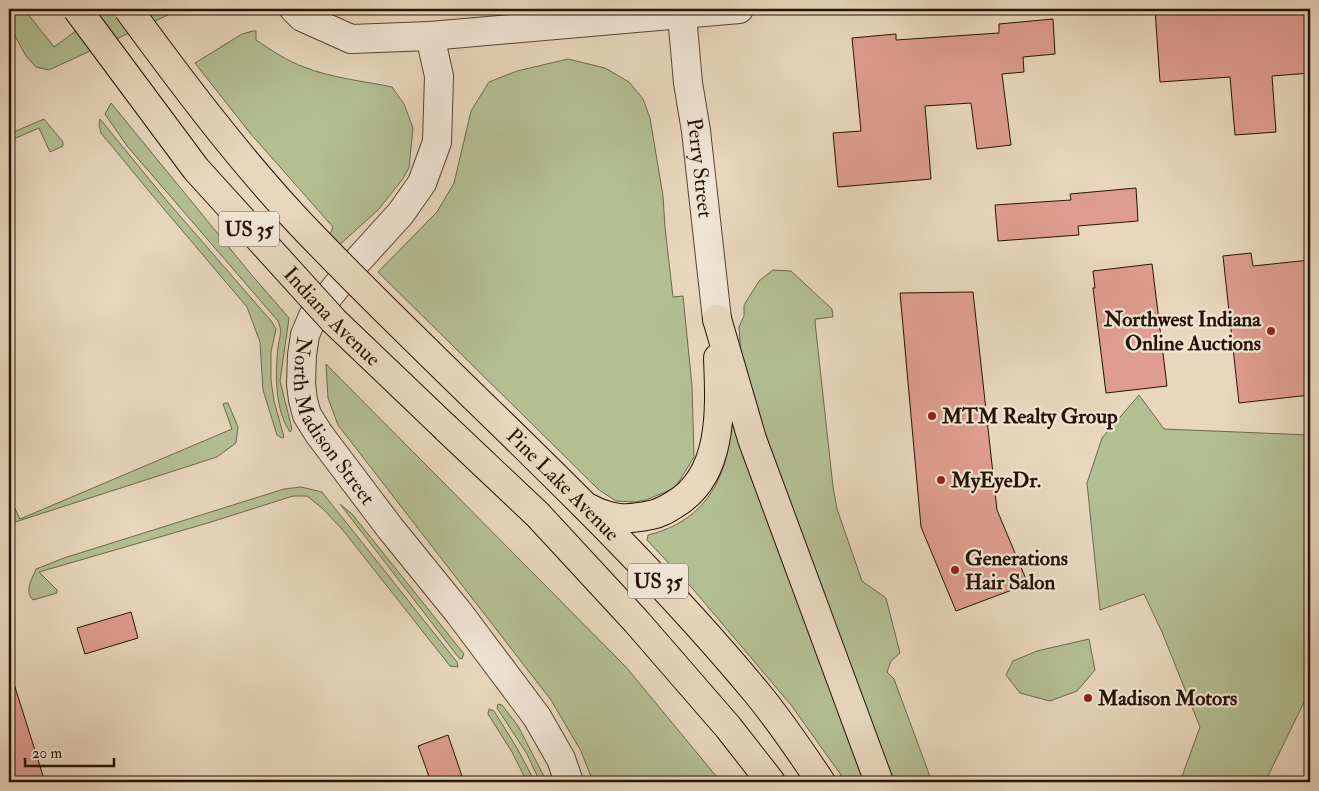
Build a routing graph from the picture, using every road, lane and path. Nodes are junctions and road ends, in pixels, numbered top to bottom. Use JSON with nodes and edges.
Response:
{"nodes":[{"id":1,"x":77,"y":9,"type":"edge"},
{"id":2,"x":128,"y":9,"type":"edge"},
{"id":3,"x":294,"y":9,"type":"edge"},
{"id":4,"x":739,"y":9,"type":"edge"},
{"id":5,"x":682,"y":15,"type":"junction"},
{"id":6,"x":430,"y":36,"type":"junction"},
{"id":7,"x":717,"y":319,"type":"junction"},
{"id":8,"x":474,"y":397,"type":"joint"},
{"id":9,"x":446,"y":428,"type":"joint"},
{"id":10,"x":585,"y":505,"type":"junction"},
{"id":11,"x":569,"y":782,"type":"edge"},
{"id":12,"x":771,"y":782,"type":"edge"},
{"id":13,"x":821,"y":782,"type":"edge"},
{"id":14,"x":879,"y":782,"type":"edge"}],
"edges":[{"from":1,"to":9,"type":"main road","name":"Indiana Avenue","number":"US 35","bridge":true},
{"from":2,"to":8,"type":"main road","name":"Indiana Avenue","number":"US 35","bridge":true},
{"from":3,"to":6,"type":"street"},
{"from":4,"to":5,"type":"street"},
{"from":5,"to":6,"type":"street"},
{"from":5,"to":7,"type":"street","name":"Perry Street"},
{"from":6,"to":11,"type":"street","name":"North Madison Street"},
{"from":7,"to":10,"type":"main road"},
{"from":7,"to":14,"type":"main road"},
{"from":8,"to":10,"type":"main road","name":"Pine Lake Avenue","number":"US 35"},
{"from":9,"to":12,"type":"main road","name":"Pine Lake Avenue","number":"US 35"},
{"from":10,"to":13,"type":"main road","name":"Pine Lake Avenue","number":"US 35"}]}
